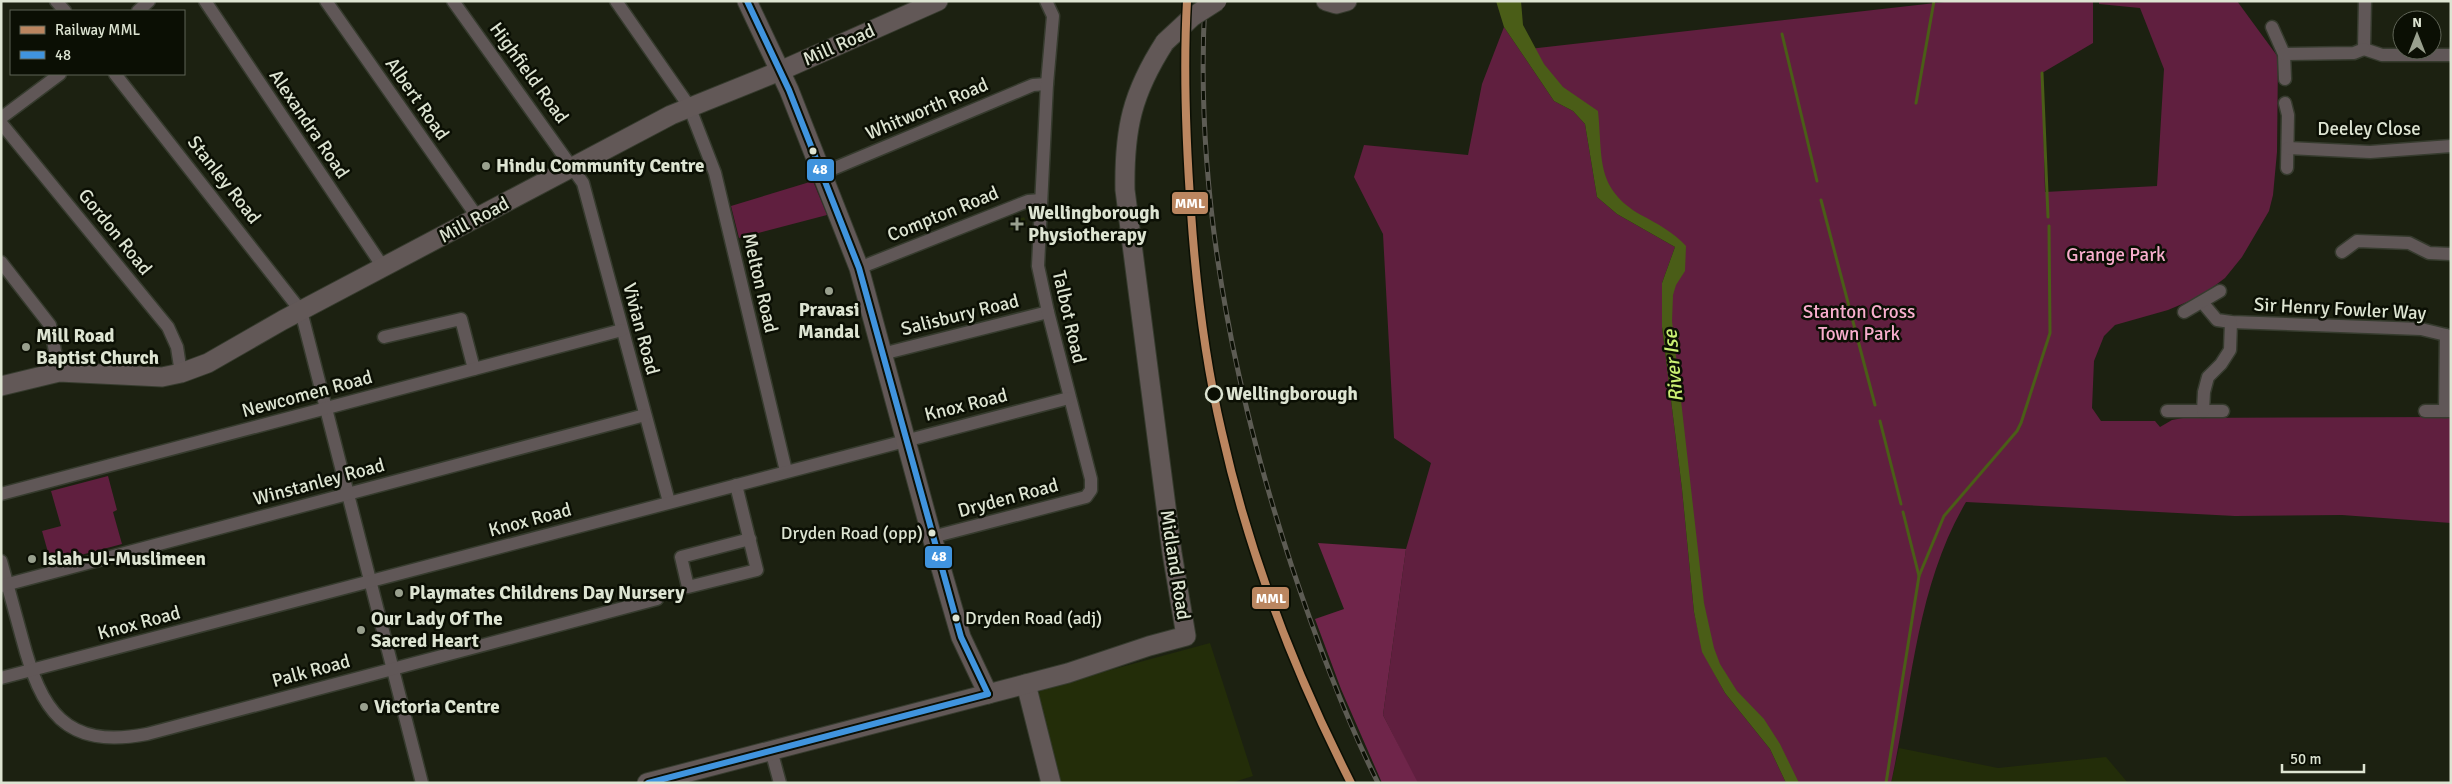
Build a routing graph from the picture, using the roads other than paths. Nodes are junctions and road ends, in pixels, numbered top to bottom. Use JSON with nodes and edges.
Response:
{"nodes":[{"id":1,"x":149,"y":1,"type":"edge"},
{"id":2,"x":205,"y":1,"type":"edge"},
{"id":3,"x":326,"y":1,"type":"edge"},
{"id":4,"x":453,"y":1,"type":"edge"},
{"id":5,"x":616,"y":1,"type":"edge"},
{"id":6,"x":747,"y":1,"type":"edge"},
{"id":7,"x":938,"y":1,"type":"edge"},
{"id":8,"x":1046,"y":1,"type":"edge"},
{"id":9,"x":1217,"y":1,"type":"edge"},
{"id":10,"x":1326,"y":1,"type":"edge"},
{"id":11,"x":1347,"y":1,"type":"edge"},
{"id":12,"x":2365,"y":1,"type":"edge"},
{"id":13,"x":139,"y":10,"type":"edge"},
{"id":14,"x":2272,"y":26,"type":"dead end"},
{"id":15,"x":2364,"y":49,"type":"junction"},
{"id":16,"x":2284,"y":54,"type":"junction"},
{"id":17,"x":2451,"y":55,"type":"edge"},
{"id":18,"x":780,"y":71,"type":"junction"},
{"id":19,"x":59,"y":75,"type":"edge"},
{"id":20,"x":116,"y":75,"type":"edge"},
{"id":21,"x":2285,"y":79,"type":"dead end"},
{"id":22,"x":1047,"y":84,"type":"junction"},
{"id":23,"x":2285,"y":103,"type":"dead end"},
{"id":24,"x":689,"y":106,"type":"junction"},
{"id":25,"x":1,"y":118,"type":"edge"},
{"id":26,"x":1,"y":123,"type":"edge"},
{"id":27,"x":2451,"y":146,"type":"edge"},
{"id":28,"x":2288,"y":148,"type":"junction"},
{"id":29,"x":574,"y":168,"type":"junction"},
{"id":30,"x":2287,"y":168,"type":"dead end"},
{"id":31,"x":823,"y":173,"type":"junction"},
{"id":32,"x":1041,"y":200,"type":"junction"},
{"id":33,"x":478,"y":218,"type":"junction"},
{"id":34,"x":2342,"y":252,"type":"dead end"},
{"id":35,"x":2451,"y":254,"type":"edge"},
{"id":36,"x":1,"y":262,"type":"edge"},
{"id":37,"x":383,"y":268,"type":"junction"},
{"id":38,"x":859,"y":268,"type":"junction"},
{"id":39,"x":2220,"y":290,"type":"dead end"},
{"id":40,"x":2202,"y":302,"type":"junction"},
{"id":41,"x":301,"y":311,"type":"junction"},
{"id":42,"x":1048,"y":312,"type":"junction"},
{"id":43,"x":2184,"y":312,"type":"dead end"},
{"id":44,"x":2231,"y":322,"type":"junction"},
{"id":45,"x":622,"y":330,"type":"junction"},
{"id":46,"x":2449,"y":334,"type":"edge"},
{"id":47,"x":384,"y":337,"type":"dead end"},
{"id":48,"x":882,"y":354,"type":"junction"},
{"id":49,"x":474,"y":369,"type":"junction"},
{"id":50,"x":59,"y":372,"type":"junction"},
{"id":51,"x":181,"y":373,"type":"junction"},
{"id":52,"x":1,"y":386,"type":"edge"},
{"id":53,"x":1069,"y":398,"type":"junction"},
{"id":54,"x":326,"y":408,"type":"junction"},
{"id":55,"x":2425,"y":410,"type":"dead end"},
{"id":56,"x":2167,"y":411,"type":"dead end"},
{"id":57,"x":2204,"y":411,"type":"junction"},
{"id":58,"x":2223,"y":411,"type":"dead end"},
{"id":59,"x":2448,"y":411,"type":"edge"},
{"id":60,"x":645,"y":416,"type":"junction"},
{"id":61,"x":906,"y":440,"type":"junction"},
{"id":62,"x":786,"y":471,"type":"junction"},
{"id":63,"x":736,"y":484,"type":"junction"},
{"id":64,"x":1091,"y":490,"type":"joint"},
{"id":65,"x":1,"y":494,"type":"edge"},
{"id":66,"x":348,"y":494,"type":"junction"},
{"id":67,"x":669,"y":502,"type":"junction"},
{"id":68,"x":932,"y":537,"type":"junction"},
{"id":69,"x":750,"y":539,"type":"junction"},
{"id":70,"x":1,"y":561,"type":"edge"},
{"id":71,"x":371,"y":581,"type":"junction"},
{"id":72,"x":4,"y":585,"type":"edge"},
{"id":73,"x":657,"y":599,"type":"dead end"},
{"id":74,"x":393,"y":669,"type":"junction"},
{"id":75,"x":30,"y":671,"type":"junction"},
{"id":76,"x":1,"y":678,"type":"edge"},
{"id":77,"x":1026,"y":684,"type":"junction"},
{"id":78,"x":988,"y":694,"type":"junction"},
{"id":79,"x":771,"y":750,"type":"junction"},
{"id":80,"x":422,"y":783,"type":"edge"},
{"id":81,"x":647,"y":783,"type":"edge"},
{"id":82,"x":780,"y":783,"type":"edge"},
{"id":83,"x":1051,"y":783,"type":"edge"}],
"edges":[{"from":1,"to":13,"type":"street"},
{"from":2,"to":37,"type":"street","name":"Alexandra Road"},
{"from":3,"to":33,"type":"street","name":"Albert Road"},
{"from":4,"to":29,"type":"street","name":"Highfield Road"},
{"from":5,"to":24,"type":"street","name":"Melton Road"},
{"from":6,"to":18,"type":"main road"},
{"from":7,"to":18,"type":"main road","name":"Mill Road"},
{"from":8,"to":22,"type":"street","name":"Talbot Road"},
{"from":9,"to":77,"type":"main road","name":"Midland Road","bridge":true},
{"from":10,"to":11,"type":"main road"},
{"from":12,"to":15,"type":"street"},
{"from":14,"to":16,"type":"street"},
{"from":15,"to":16,"type":"street"},
{"from":15,"to":17,"type":"street"},
{"from":16,"to":21,"type":"street"},
{"from":18,"to":24,"type":"main road","name":"Mill Road"},
{"from":18,"to":31,"type":"main road"},
{"from":19,"to":25,"type":"street"},
{"from":20,"to":41,"type":"street","name":"Stanley Road"},
{"from":22,"to":31,"type":"street","name":"Whitworth Road"},
{"from":22,"to":32,"type":"street","name":"Talbot Road"},
{"from":23,"to":28,"type":"street"},
{"from":24,"to":29,"type":"main road","name":"Mill Road"},
{"from":24,"to":62,"type":"street","name":"Melton Road"},
{"from":26,"to":51,"type":"street","name":"Gordon Road"},
{"from":27,"to":28,"type":"street","name":"Deeley Close"},
{"from":28,"to":30,"type":"street"},
{"from":29,"to":33,"type":"main road","name":"Mill Road"},
{"from":29,"to":45,"type":"street","name":"Vivian Road"},
{"from":31,"to":38,"type":"main road"},
{"from":32,"to":38,"type":"street","name":"Compton Road"},
{"from":32,"to":42,"type":"street","name":"Talbot Road"},
{"from":33,"to":37,"type":"main road","name":"Mill Road"},
{"from":34,"to":35,"type":"street"},
{"from":36,"to":50,"type":"street"},
{"from":37,"to":41,"type":"main road","name":"Mill Road"},
{"from":38,"to":48,"type":"main road"},
{"from":39,"to":40,"type":"street"},
{"from":40,"to":43,"type":"street"},
{"from":40,"to":44,"type":"street","name":"Sir Henry Fowler Way"},
{"from":41,"to":51,"type":"main road","name":"Mill Road"},
{"from":41,"to":54,"type":"street"},
{"from":42,"to":48,"type":"street","name":"Salisbury Road"},
{"from":42,"to":53,"type":"street","name":"Talbot Road"},
{"from":44,"to":46,"type":"street","name":"Sir Henry Fowler Way"},
{"from":44,"to":57,"type":"street","name":"Sir Henry Fowler Way"},
{"from":45,"to":49,"type":"street","name":"Newcomen Road"},
{"from":45,"to":60,"type":"street","name":"Vivian Road"},
{"from":46,"to":59,"type":"street"},
{"from":47,"to":49,"type":"street"},
{"from":48,"to":61,"type":"main road"},
{"from":49,"to":54,"type":"street","name":"Newcomen Road"},
{"from":50,"to":51,"type":"main road","name":"Mill Road"},
{"from":50,"to":52,"type":"main road","name":"Mill Road"},
{"from":53,"to":61,"type":"street","name":"Knox Road"},
{"from":53,"to":64,"type":"street","name":"Talbot Road"},
{"from":54,"to":65,"type":"street","name":"Newcomen Road"},
{"from":54,"to":66,"type":"street"},
{"from":55,"to":59,"type":"street"},
{"from":56,"to":57,"type":"street"},
{"from":57,"to":58,"type":"street"},
{"from":60,"to":66,"type":"street","name":"Winstanley Road"},
{"from":60,"to":67,"type":"street","name":"Vivian Road"},
{"from":61,"to":62,"type":"street","name":"Knox Road"},
{"from":61,"to":68,"type":"main road"},
{"from":62,"to":63,"type":"street","name":"Knox Road"},
{"from":63,"to":67,"type":"street","name":"Knox Road"},
{"from":63,"to":69,"type":"street"},
{"from":64,"to":68,"type":"street","name":"Dryden Road"},
{"from":66,"to":71,"type":"street"},
{"from":66,"to":72,"type":"street","name":"Winstanley Road"},
{"from":67,"to":71,"type":"street","name":"Knox Road"},
{"from":68,"to":78,"type":"main road"},
{"from":69,"to":69,"type":"street"},
{"from":70,"to":72,"type":"street","name":"Palk Road"},
{"from":71,"to":74,"type":"street"},
{"from":71,"to":75,"type":"street","name":"Knox Road"},
{"from":72,"to":75,"type":"street","name":"Palk Road"},
{"from":73,"to":74,"type":"street","name":"Palk Road"},
{"from":74,"to":75,"type":"street","name":"Palk Road"},
{"from":74,"to":80,"type":"street"},
{"from":75,"to":76,"type":"street","name":"Knox Road"},
{"from":77,"to":78,"type":"main road","name":"Midland Road"},
{"from":77,"to":83,"type":"main road"},
{"from":78,"to":79,"type":"main road","name":"Midland Road"},
{"from":79,"to":81,"type":"main road","name":"Midland Road"},
{"from":79,"to":82,"type":"street"}]}
